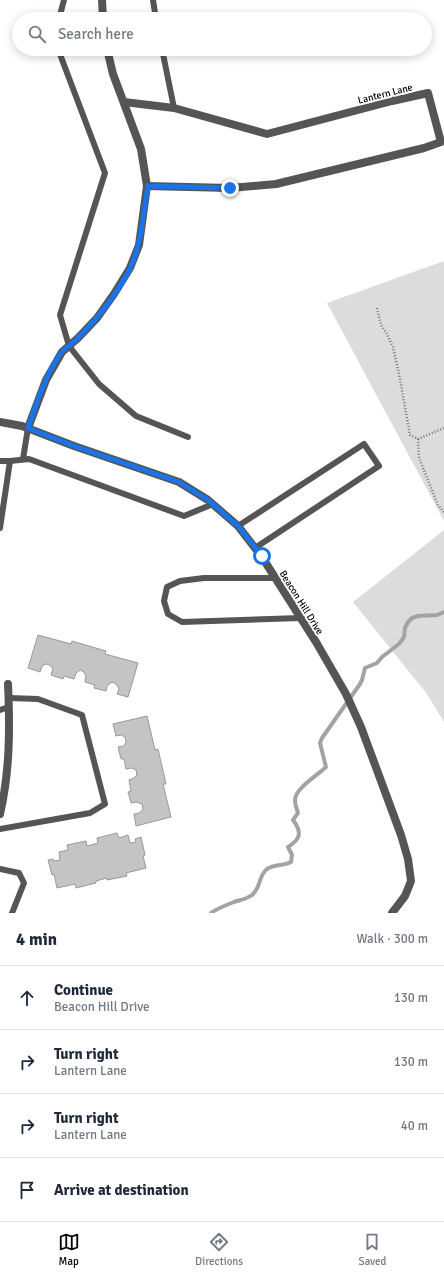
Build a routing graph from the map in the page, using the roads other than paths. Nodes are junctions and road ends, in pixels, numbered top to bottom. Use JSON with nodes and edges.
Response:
{"nodes":[{"id":1,"x":64,"y":0,"type":"edge"},
{"id":2,"x":102,"y":0,"type":"edge"},
{"id":3,"x":152,"y":0,"type":"edge"},
{"id":4,"x":61,"y":12,"type":"edge"},
{"id":5,"x":103,"y":12,"type":"edge"},
{"id":6,"x":155,"y":12,"type":"edge"},
{"id":7,"x":61,"y":56,"type":"edge"},
{"id":8,"x":109,"y":56,"type":"edge"},
{"id":9,"x":163,"y":56,"type":"edge"},
{"id":10,"x":124,"y":102,"type":"junction"},
{"id":11,"x":174,"y":108,"type":"junction"},
{"id":12,"x":148,"y":186,"type":"junction"},
{"id":13,"x":69,"y":346,"type":"junction"},
{"id":14,"x":0,"y":422,"type":"edge"},
{"id":15,"x":28,"y":428,"type":"junction"},
{"id":16,"x":188,"y":438,"type":"dead end"},
{"id":17,"x":23,"y":459,"type":"junction"},
{"id":18,"x":0,"y":461,"type":"edge"},
{"id":19,"x":10,"y":461,"type":"junction"},
{"id":20,"x":213,"y":504,"type":"junction"},
{"id":21,"x":238,"y":526,"type":"junction"},
{"id":22,"x":0,"y":528,"type":"edge"},
{"id":23,"x":255,"y":548,"type":"junction"},
{"id":24,"x":276,"y":578,"type":"junction"},
{"id":25,"x":301,"y":618,"type":"junction"},
{"id":26,"x":8,"y":684,"type":"dead end"},
{"id":27,"x":9,"y":698,"type":"junction"},
{"id":28,"x":10,"y":707,"type":"junction"},
{"id":29,"x":0,"y":710,"type":"edge"},
{"id":30,"x":0,"y":814,"type":"edge"},
{"id":31,"x":0,"y":829,"type":"edge"},
{"id":32,"x":0,"y":869,"type":"edge"},
{"id":33,"x":12,"y":913,"type":"edge"},
{"id":34,"x":392,"y":913,"type":"edge"}],
"edges":[{"from":1,"to":4,"type":"lane"},
{"from":2,"to":5,"type":"street"},
{"from":3,"to":6,"type":"lane"},
{"from":7,"to":13,"type":"lane"},
{"from":8,"to":10,"type":"street"},
{"from":9,"to":11,"type":"lane"},
{"from":10,"to":11,"type":"street","name":"Lantern Lane"},
{"from":10,"to":12,"type":"street"},
{"from":11,"to":12,"type":"street","name":"Lantern Lane"},
{"from":12,"to":13,"type":"street"},
{"from":13,"to":15,"type":"street"},
{"from":13,"to":16,"type":"lane"},
{"from":14,"to":15,"type":"street","name":"Beacon Hill Drive"},
{"from":15,"to":17,"type":"lane"},
{"from":15,"to":20,"type":"street","name":"Beacon Hill Drive"},
{"from":17,"to":19,"type":"lane"},
{"from":17,"to":20,"type":"lane"},
{"from":18,"to":19,"type":"lane"},
{"from":19,"to":22,"type":"lane"},
{"from":20,"to":21,"type":"street","name":"Beacon Hill Drive"},
{"from":21,"to":23,"type":"street","name":"Beacon Hill Drive"},
{"from":21,"to":23,"type":"lane"},
{"from":23,"to":24,"type":"street","name":"Beacon Hill Drive"},
{"from":24,"to":25,"type":"street","name":"Beacon Hill Drive"},
{"from":24,"to":25,"type":"lane"},
{"from":25,"to":34,"type":"street","name":"Beacon Hill Drive"},
{"from":26,"to":27,"type":"street"},
{"from":27,"to":28,"type":"street"},
{"from":27,"to":31,"type":"lane"},
{"from":28,"to":29,"type":"lane"},
{"from":28,"to":30,"type":"street"},
{"from":32,"to":33,"type":"lane"}]}
